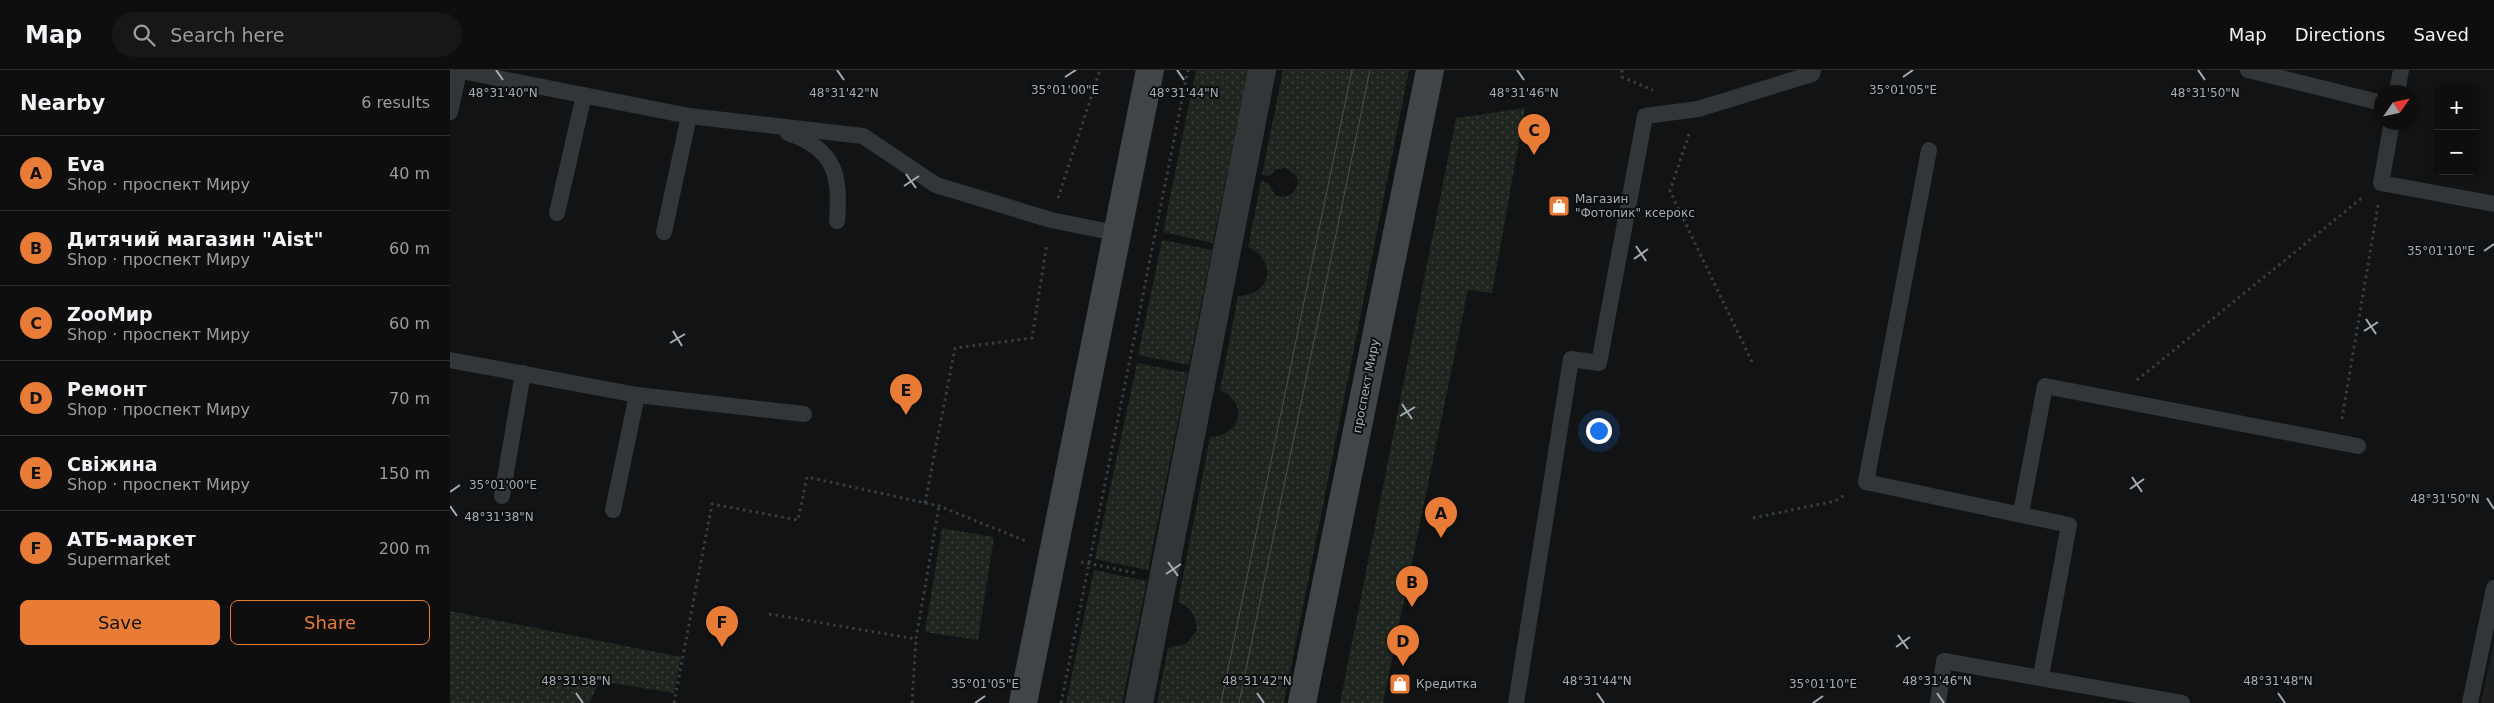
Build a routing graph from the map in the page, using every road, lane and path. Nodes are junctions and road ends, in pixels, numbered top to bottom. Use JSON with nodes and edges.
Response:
{"nodes":[{"id":1,"x":457,"y":70,"type":"edge"},
{"id":2,"x":1100,"y":70,"type":"edge"},
{"id":3,"x":1150,"y":70,"type":"edge"},
{"id":4,"x":1188,"y":70,"type":"edge"},
{"id":5,"x":1262,"y":70,"type":"edge"},
{"id":6,"x":1430,"y":70,"type":"edge"},
{"id":7,"x":1813,"y":70,"type":"edge"},
{"id":8,"x":2248,"y":70,"type":"edge"},
{"id":9,"x":2401,"y":70,"type":"edge"},
{"id":10,"x":2398,"y":85,"type":"edge"},
{"id":11,"x":584,"y":95,"type":"junction"},
{"id":12,"x":2374,"y":101,"type":"edge"},
{"id":13,"x":1698,"y":109,"type":"junction"},
{"id":14,"x":450,"y":112,"type":"edge"},
{"id":15,"x":688,"y":116,"type":"junction"},
{"id":16,"x":762,"y":124,"type":"junction"},
{"id":17,"x":2391,"y":130,"type":"edge"},
{"id":18,"x":1929,"y":150,"type":"dead end"},
{"id":19,"x":2382,"y":182,"type":"junction"},
{"id":20,"x":2494,"y":204,"type":"edge"},
{"id":21,"x":557,"y":213,"type":"dead end"},
{"id":22,"x":1051,"y":220,"type":"junction"},
{"id":23,"x":838,"y":221,"type":"dead end"},
{"id":24,"x":664,"y":232,"type":"dead end"},
{"id":25,"x":1116,"y":233,"type":"junction"},
{"id":26,"x":450,"y":360,"type":"edge"},
{"id":27,"x":1753,"y":364,"type":"dead end"},
{"id":28,"x":523,"y":372,"type":"junction"},
{"id":29,"x":637,"y":395,"type":"junction"},
{"id":30,"x":2113,"y":399,"type":"junction"},
{"id":31,"x":804,"y":414,"type":"dead end"},
{"id":32,"x":2338,"y":443,"type":"junction"},
{"id":33,"x":2358,"y":446,"type":"dead end"},
{"id":34,"x":1866,"y":482,"type":"junction"},
{"id":35,"x":502,"y":496,"type":"dead end"},
{"id":36,"x":925,"y":503,"type":"junction"},
{"id":37,"x":939,"y":506,"type":"junction"},
{"id":38,"x":613,"y":510,"type":"dead end"},
{"id":39,"x":2021,"y":513,"type":"junction"},
{"id":40,"x":1753,"y":518,"type":"dead end"},
{"id":41,"x":1053,"y":552,"type":"junction"},
{"id":42,"x":1088,"y":564,"type":"junction"},
{"id":43,"x":1164,"y":579,"type":"junction"},
{"id":44,"x":2494,"y":588,"type":"edge"},
{"id":45,"x":769,"y":614,"type":"dead end"},
{"id":46,"x":916,"y":639,"type":"junction"},
{"id":47,"x":2041,"y":676,"type":"junction"},
{"id":48,"x":674,"y":703,"type":"edge"},
{"id":49,"x":912,"y":703,"type":"edge"},
{"id":50,"x":1022,"y":703,"type":"edge"},
{"id":51,"x":1061,"y":703,"type":"edge"},
{"id":52,"x":1139,"y":703,"type":"edge"},
{"id":53,"x":1302,"y":703,"type":"edge"},
{"id":54,"x":1516,"y":703,"type":"edge"},
{"id":55,"x":1938,"y":703,"type":"edge"},
{"id":56,"x":2182,"y":703,"type":"edge"},
{"id":57,"x":2470,"y":703,"type":"edge"}],
"edges":[{"from":1,"to":11,"type":"lane"},
{"from":1,"to":14,"type":"lane"},
{"from":2,"to":22,"type":"path"},
{"from":3,"to":25,"type":"street"},
{"from":4,"to":42,"type":"path"},
{"from":5,"to":43,"type":"street"},
{"from":6,"to":53,"type":"street","name":"проспект Миру"},
{"from":7,"to":13,"type":"lane"},
{"from":8,"to":12,"type":"lane"},
{"from":9,"to":10,"type":"lane"},
{"from":11,"to":15,"type":"lane"},
{"from":11,"to":21,"type":"lane"},
{"from":13,"to":27,"type":"path"},
{"from":13,"to":54,"type":"lane"},
{"from":15,"to":16,"type":"lane"},
{"from":15,"to":24,"type":"lane"},
{"from":16,"to":22,"type":"lane"},
{"from":16,"to":23,"type":"lane"},
{"from":17,"to":19,"type":"lane"},
{"from":18,"to":34,"type":"lane"},
{"from":19,"to":20,"type":"lane"},
{"from":19,"to":30,"type":"path"},
{"from":19,"to":32,"type":"path"},
{"from":22,"to":25,"type":"lane"},
{"from":22,"to":36,"type":"path"},
{"from":25,"to":41,"type":"street"},
{"from":26,"to":28,"type":"lane"},
{"from":28,"to":29,"type":"lane"},
{"from":28,"to":35,"type":"lane"},
{"from":29,"to":31,"type":"lane"},
{"from":29,"to":38,"type":"lane"},
{"from":30,"to":32,"type":"lane"},
{"from":30,"to":39,"type":"lane"},
{"from":32,"to":33,"type":"lane"},
{"from":34,"to":39,"type":"lane"},
{"from":34,"to":40,"type":"path"},
{"from":36,"to":37,"type":"path"},
{"from":36,"to":48,"type":"path"},
{"from":37,"to":41,"type":"path"},
{"from":37,"to":46,"type":"path"},
{"from":39,"to":47,"type":"lane"},
{"from":41,"to":42,"type":"path"},
{"from":41,"to":50,"type":"street"},
{"from":42,"to":43,"type":"path"},
{"from":42,"to":51,"type":"path"},
{"from":43,"to":52,"type":"street"},
{"from":44,"to":57,"type":"lane"},
{"from":45,"to":46,"type":"path"},
{"from":46,"to":49,"type":"path"},
{"from":47,"to":55,"type":"lane"},
{"from":47,"to":56,"type":"lane"}]}
